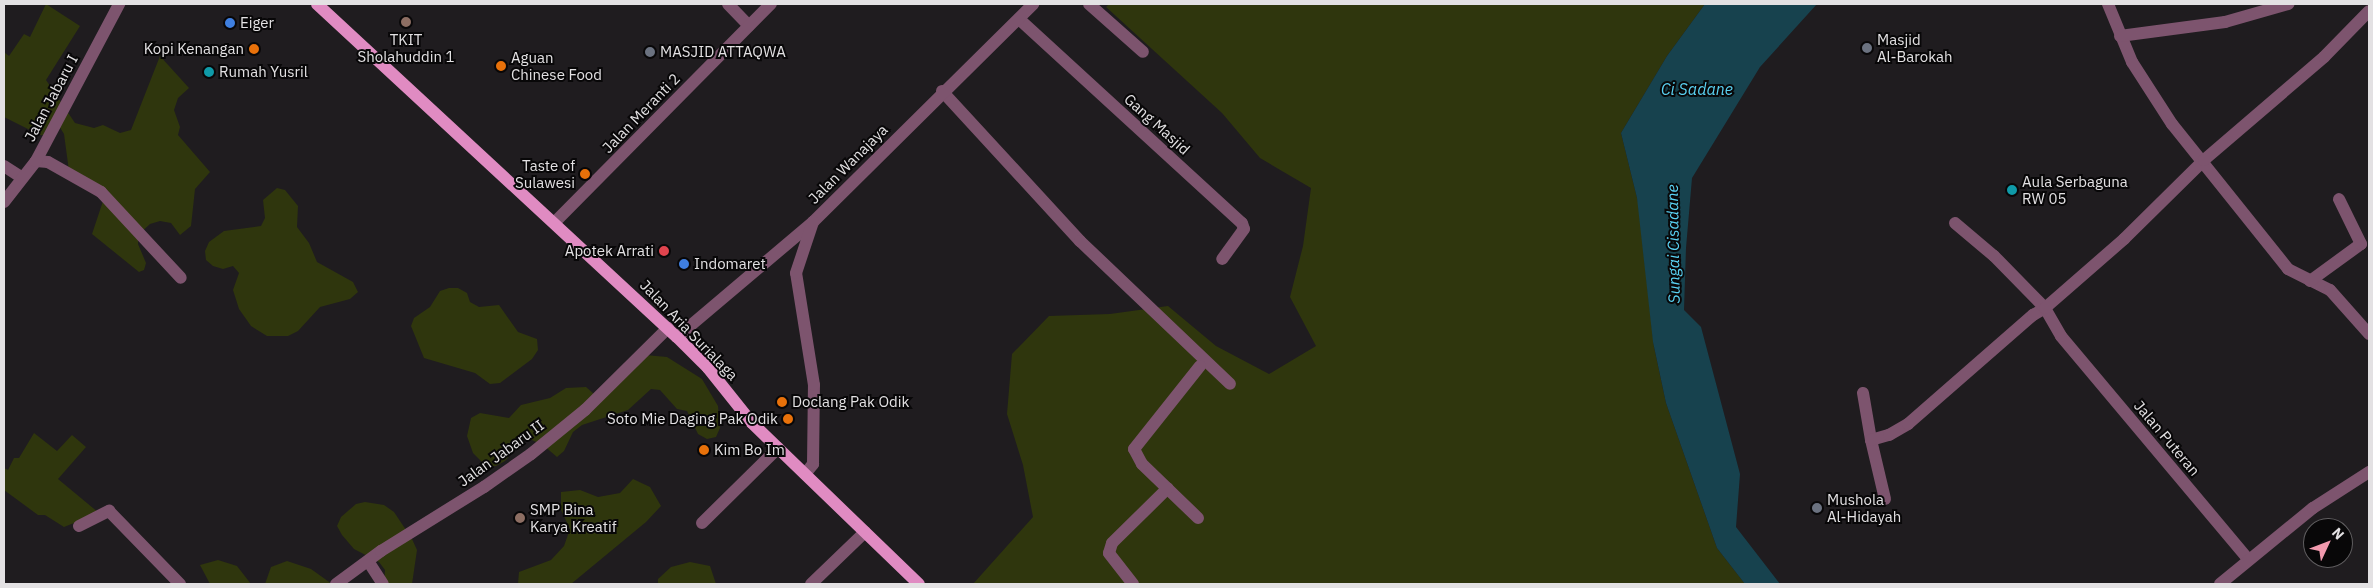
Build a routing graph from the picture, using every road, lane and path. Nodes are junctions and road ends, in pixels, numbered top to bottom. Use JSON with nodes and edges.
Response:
{"nodes":[{"id":1,"x":119,"y":4,"type":"edge"},
{"id":2,"x":317,"y":4,"type":"edge"},
{"id":3,"x":728,"y":4,"type":"edge"},
{"id":4,"x":771,"y":4,"type":"edge"},
{"id":5,"x":1033,"y":4,"type":"edge"},
{"id":6,"x":1089,"y":4,"type":"edge"},
{"id":7,"x":2108,"y":4,"type":"edge"},
{"id":8,"x":2288,"y":4,"type":"edge"},
{"id":9,"x":2369,"y":12,"type":"edge"},
{"id":10,"x":1019,"y":19,"type":"junction"},
{"id":11,"x":749,"y":26,"type":"junction"},
{"id":12,"x":2120,"y":36,"type":"junction"},
{"id":13,"x":1143,"y":52,"type":"dead end"},
{"id":14,"x":942,"y":92,"type":"junction"},
{"id":15,"x":2204,"y":160,"type":"junction"},
{"id":16,"x":36,"y":161,"type":"junction"},
{"id":17,"x":4,"y":166,"type":"edge"},
{"id":18,"x":21,"y":177,"type":"junction"},
{"id":19,"x":2338,"y":199,"type":"dead end"},
{"id":20,"x":4,"y":202,"type":"edge"},
{"id":21,"x":555,"y":222,"type":"junction"},
{"id":22,"x":813,"y":222,"type":"junction"},
{"id":23,"x":1955,"y":223,"type":"dead end"},
{"id":24,"x":1222,"y":259,"type":"dead end"},
{"id":25,"x":181,"y":278,"type":"dead end"},
{"id":26,"x":2310,"y":281,"type":"junction"},
{"id":27,"x":2045,"y":308,"type":"junction"},
{"id":28,"x":673,"y":333,"type":"junction"},
{"id":29,"x":2369,"y":334,"type":"edge"},
{"id":30,"x":1200,"y":366,"type":"dead end"},
{"id":31,"x":1230,"y":384,"type":"dead end"},
{"id":32,"x":1863,"y":393,"type":"dead end"},
{"id":33,"x":1871,"y":440,"type":"junction"},
{"id":34,"x":778,"y":448,"type":"junction"},
{"id":35,"x":2369,"y":472,"type":"edge"},
{"id":36,"x":806,"y":474,"type":"junction"},
{"id":37,"x":1168,"y":488,"type":"junction"},
{"id":38,"x":1885,"y":499,"type":"dead end"},
{"id":39,"x":1198,"y":518,"type":"dead end"},
{"id":40,"x":702,"y":523,"type":"dead end"},
{"id":41,"x":79,"y":526,"type":"dead end"},
{"id":42,"x":865,"y":532,"type":"junction"},
{"id":43,"x":2248,"y":559,"type":"junction"},
{"id":44,"x":368,"y":561,"type":"junction"},
{"id":45,"x":180,"y":584,"type":"edge"},
{"id":46,"x":336,"y":584,"type":"edge"},
{"id":47,"x":383,"y":584,"type":"edge"},
{"id":48,"x":811,"y":584,"type":"edge"},
{"id":49,"x":919,"y":584,"type":"edge"},
{"id":50,"x":1133,"y":584,"type":"edge"},
{"id":51,"x":2220,"y":584,"type":"edge"}],
"edges":[{"from":1,"to":16,"type":"street","name":"Jalan Jabaru I"},
{"from":2,"to":21,"type":"main road","name":"Jalan Aria Surialaga"},
{"from":3,"to":11,"type":"street"},
{"from":4,"to":11,"type":"street","name":"Jalan Meranti 2"},
{"from":5,"to":10,"type":"street","name":"Jalan Wanajaya"},
{"from":6,"to":13,"type":"street"},
{"from":7,"to":12,"type":"street"},
{"from":8,"to":12,"type":"street"},
{"from":9,"to":15,"type":"street"},
{"from":10,"to":14,"type":"street","name":"Jalan Wanajaya"},
{"from":10,"to":24,"type":"street","name":"Gang Masjid"},
{"from":11,"to":21,"type":"street","name":"Jalan Meranti 2"},
{"from":12,"to":15,"type":"street"},
{"from":14,"to":22,"type":"street","name":"Jalan Wanajaya"},
{"from":14,"to":31,"type":"street"},
{"from":15,"to":26,"type":"street"},
{"from":15,"to":27,"type":"street"},
{"from":16,"to":18,"type":"street","name":"Jalan Jabaru I"},
{"from":16,"to":25,"type":"street"},
{"from":17,"to":18,"type":"street"},
{"from":18,"to":20,"type":"street","name":"Jalan Jabaru I"},
{"from":19,"to":26,"type":"street"},
{"from":21,"to":28,"type":"main road","name":"Jalan Aria Surialaga"},
{"from":22,"to":28,"type":"street","name":"Jalan Wanajaya"},
{"from":22,"to":36,"type":"street"},
{"from":23,"to":27,"type":"street","name":"Jalan Puteran"},
{"from":26,"to":29,"type":"street"},
{"from":27,"to":33,"type":"street"},
{"from":27,"to":43,"type":"street","name":"Jalan Puteran"},
{"from":28,"to":34,"type":"main road","name":"Jalan Aria Surialaga"},
{"from":28,"to":44,"type":"street","name":"Jalan Jabaru II"},
{"from":30,"to":37,"type":"street"},
{"from":32,"to":33,"type":"street"},
{"from":33,"to":38,"type":"street"},
{"from":34,"to":36,"type":"main road","name":"Jalan Aria Surialaga"},
{"from":34,"to":40,"type":"street"},
{"from":35,"to":43,"type":"street"},
{"from":36,"to":42,"type":"main road","name":"Jalan Aria Surialaga"},
{"from":37,"to":39,"type":"street"},
{"from":37,"to":50,"type":"street"},
{"from":41,"to":45,"type":"street"},
{"from":42,"to":48,"type":"street"},
{"from":42,"to":49,"type":"main road","name":"Jalan Aria Surialaga"},
{"from":43,"to":51,"type":"street"},
{"from":44,"to":46,"type":"street","name":"Jalan Jabaru II"},
{"from":44,"to":47,"type":"street"}]}
